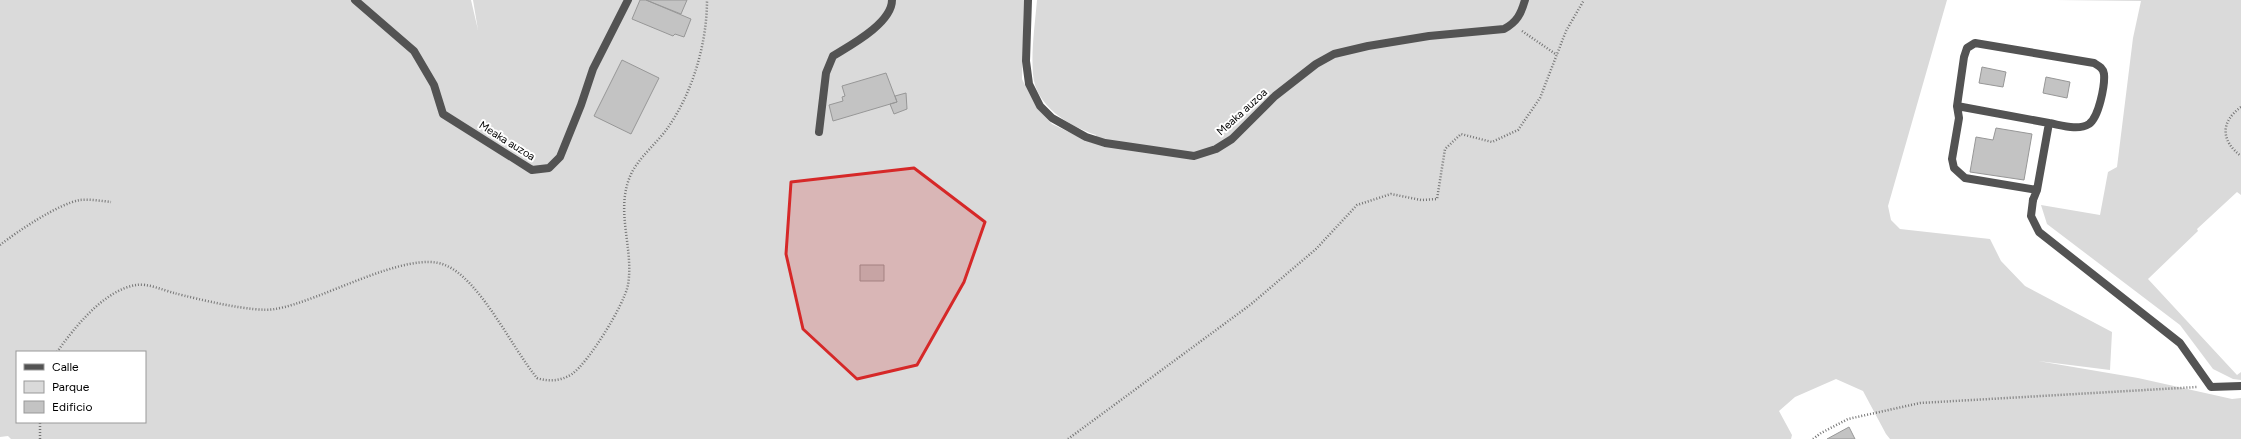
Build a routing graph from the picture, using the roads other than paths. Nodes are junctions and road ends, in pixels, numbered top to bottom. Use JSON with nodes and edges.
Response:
{"nodes":[{"id":1,"x":355,"y":0,"type":"edge"},
{"id":2,"x":628,"y":0,"type":"edge"},
{"id":3,"x":892,"y":0,"type":"edge"},
{"id":4,"x":1028,"y":0,"type":"edge"},
{"id":5,"x":1525,"y":0,"type":"edge"},
{"id":6,"x":1957,"y":106,"type":"junction"},
{"id":7,"x":2049,"y":123,"type":"junction"},
{"id":8,"x":819,"y":132,"type":"dead end"},
{"id":9,"x":2037,"y":190,"type":"junction"},
{"id":10,"x":2241,"y":386,"type":"edge"}],
"edges":[{"from":1,"to":2,"type":"street","name":"Meaka auzoa"},
{"from":3,"to":8,"type":"street"},
{"from":4,"to":5,"type":"street","name":"Meaka auzoa"},
{"from":6,"to":7,"type":"street"},
{"from":6,"to":7,"type":"street"},
{"from":6,"to":9,"type":"street"},
{"from":7,"to":9,"type":"street"},
{"from":9,"to":10,"type":"street"}]}
